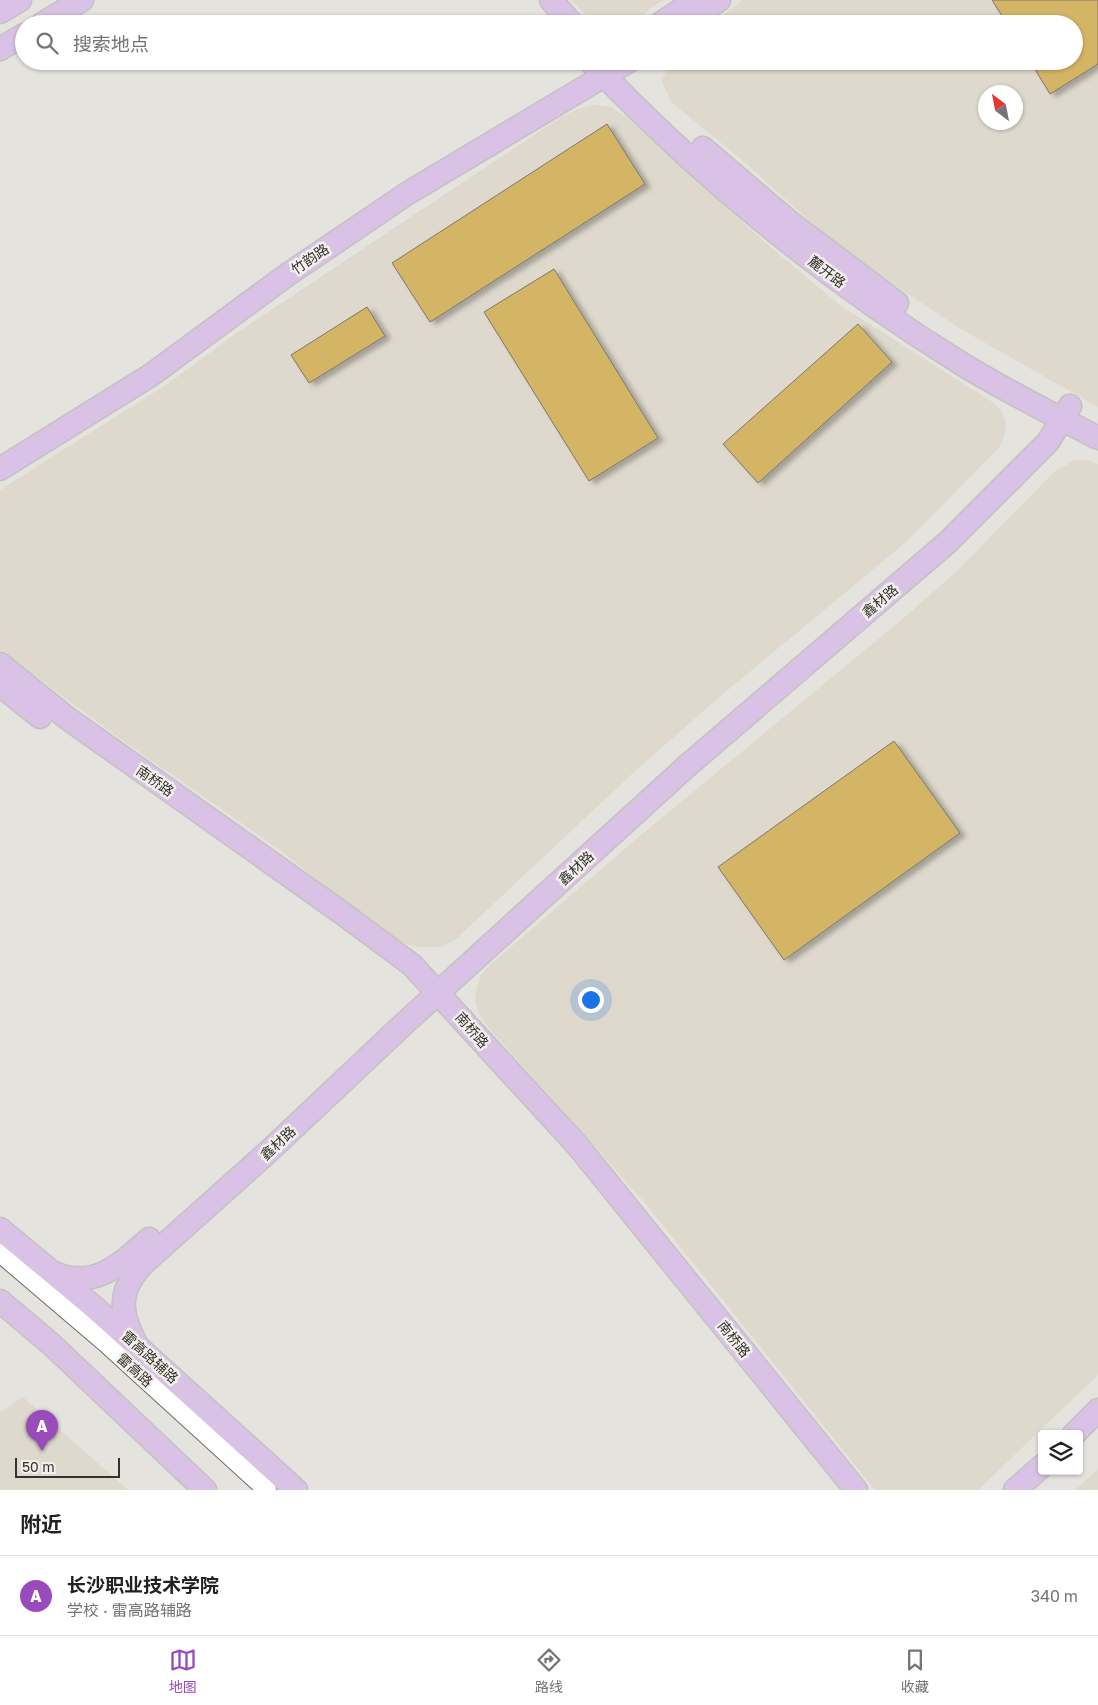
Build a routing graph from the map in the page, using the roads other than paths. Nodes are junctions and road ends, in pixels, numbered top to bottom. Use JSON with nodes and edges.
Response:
{"nodes":[{"id":1,"x":20,"y":0,"type":"edge"},
{"id":2,"x":82,"y":0,"type":"edge"},
{"id":3,"x":533,"y":0,"type":"edge"},
{"id":4,"x":551,"y":0,"type":"edge"},
{"id":5,"x":696,"y":0,"type":"edge"},
{"id":6,"x":720,"y":0,"type":"edge"},
{"id":7,"x":0,"y":12,"type":"edge"},
{"id":8,"x":57,"y":15,"type":"edge"},
{"id":9,"x":546,"y":15,"type":"edge"},
{"id":10,"x":564,"y":15,"type":"edge"},
{"id":11,"x":674,"y":15,"type":"edge"},
{"id":12,"x":698,"y":15,"type":"edge"},
{"id":13,"x":15,"y":40,"type":"edge"},
{"id":14,"x":0,"y":49,"type":"edge"},
{"id":15,"x":598,"y":70,"type":"edge"},
{"id":16,"x":599,"y":70,"type":"edge"},
{"id":17,"x":613,"y":70,"type":"edge"},
{"id":18,"x":1060,"y":409,"type":"junction"},
{"id":19,"x":1098,"y":420,"type":"edge"},
{"id":20,"x":1098,"y":438,"type":"edge"},
{"id":21,"x":0,"y":452,"type":"edge"},
{"id":22,"x":0,"y":468,"type":"edge"},
{"id":23,"x":0,"y":664,"type":"edge"},
{"id":24,"x":0,"y":685,"type":"edge"},
{"id":25,"x":429,"y":991,"type":"junction"},
{"id":26,"x":0,"y":1229,"type":"edge"},
{"id":27,"x":0,"y":1253,"type":"edge"},
{"id":28,"x":0,"y":1264,"type":"edge"},
{"id":29,"x":52,"y":1272,"type":"junction"},
{"id":30,"x":0,"y":1301,"type":"edge"},
{"id":31,"x":138,"y":1347,"type":"junction"},
{"id":32,"x":1098,"y":1410,"type":"edge"},
{"id":33,"x":1078,"y":1430,"type":"edge"},
{"id":34,"x":1098,"y":1430,"type":"edge"},
{"id":35,"x":1083,"y":1444,"type":"edge"},
{"id":36,"x":1038,"y":1470,"type":"edge"},
{"id":37,"x":1051,"y":1475,"type":"edge"},
{"id":38,"x":205,"y":1490,"type":"edge"},
{"id":39,"x":256,"y":1490,"type":"edge"},
{"id":40,"x":267,"y":1490,"type":"edge"},
{"id":41,"x":296,"y":1490,"type":"edge"},
{"id":42,"x":839,"y":1490,"type":"edge"},
{"id":43,"x":856,"y":1490,"type":"edge"},
{"id":44,"x":1015,"y":1490,"type":"edge"},
{"id":45,"x":1036,"y":1490,"type":"edge"}],
"edges":[{"from":1,"to":7,"type":"main road"},
{"from":2,"to":8,"type":"main road"},
{"from":3,"to":9,"type":"main road"},
{"from":4,"to":10,"type":"main road"},
{"from":5,"to":11,"type":"main road"},
{"from":6,"to":12,"type":"main road"},
{"from":13,"to":14,"type":"main road"},
{"from":15,"to":21,"type":"main road","name":"竹韵路"},
{"from":16,"to":22,"type":"main road","name":"竹韵路"},
{"from":17,"to":18,"type":"main road","name":"麓开路"},
{"from":18,"to":19,"type":"main road","name":"麓开路"},
{"from":18,"to":20,"type":"main road","name":"麓开路"},
{"from":18,"to":25,"type":"main road","name":"鑫材路"},
{"from":23,"to":25,"type":"main road","name":"南桥路"},
{"from":24,"to":25,"type":"main road","name":"南桥路"},
{"from":25,"to":29,"type":"main road","name":"鑫材路"},
{"from":25,"to":31,"type":"main road","name":"鑫材路"},
{"from":25,"to":42,"type":"main road","name":"南桥路"},
{"from":25,"to":43,"type":"main road","name":"南桥路"},
{"from":26,"to":29,"type":"main road","name":"雷高路辅路"},
{"from":27,"to":40,"type":"street","name":"雷高路"},
{"from":28,"to":39,"type":"street","name":"雷高路"},
{"from":29,"to":31,"type":"main road","name":"雷高路辅路"},
{"from":30,"to":38,"type":"main road"},
{"from":31,"to":41,"type":"main road","name":"雷高路辅路"},
{"from":32,"to":33,"type":"main road"},
{"from":34,"to":35,"type":"main road"},
{"from":36,"to":44,"type":"main road"},
{"from":37,"to":45,"type":"main road"}]}
